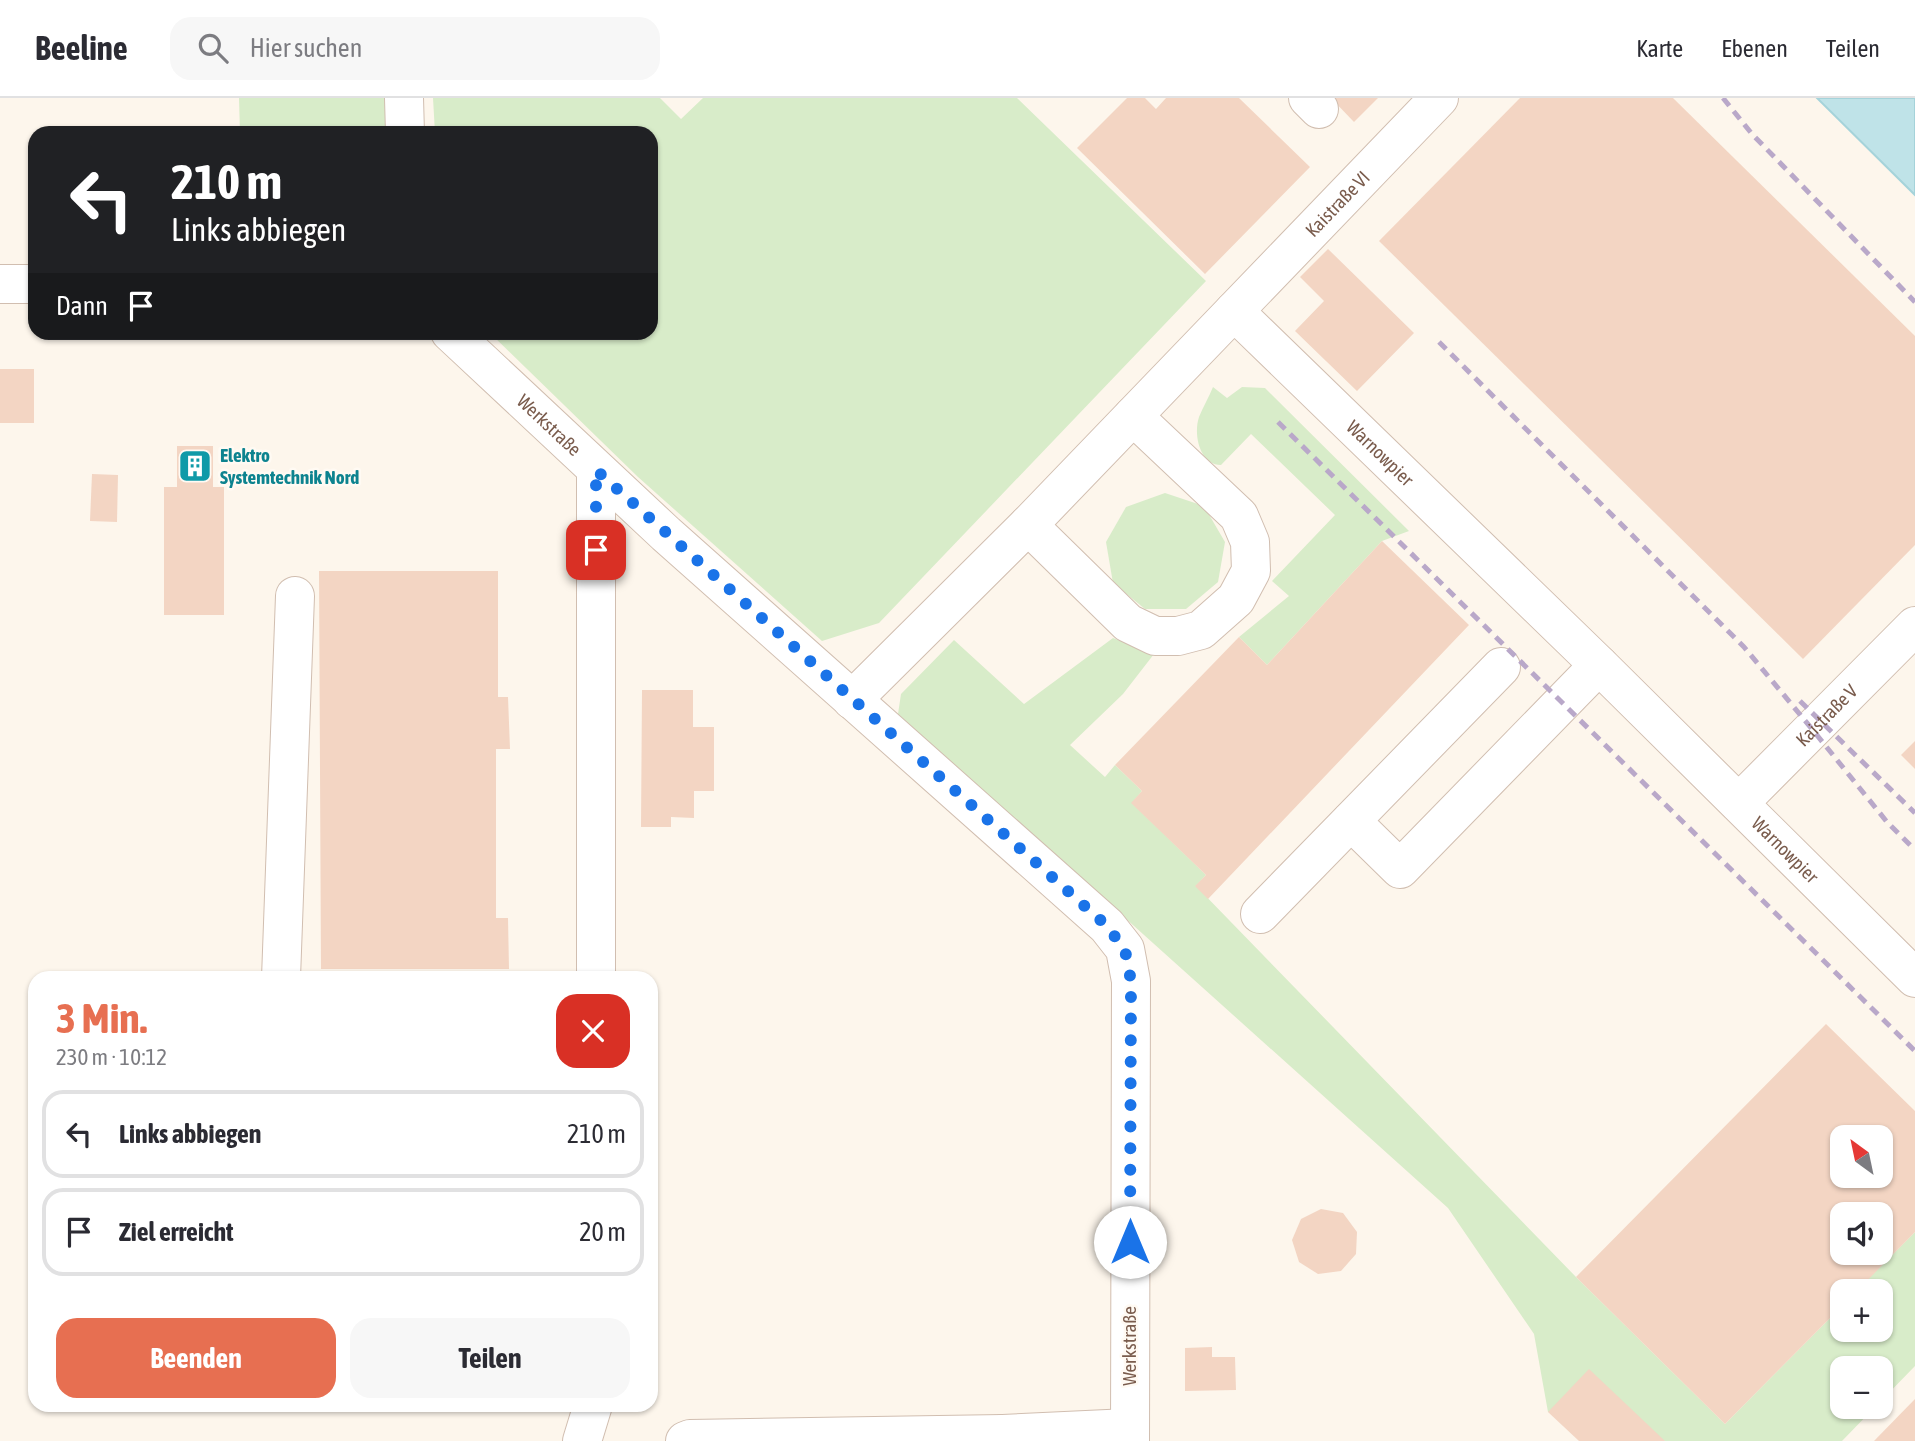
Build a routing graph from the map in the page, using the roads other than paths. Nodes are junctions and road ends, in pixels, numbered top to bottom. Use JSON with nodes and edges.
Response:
{"nodes":[{"id":1,"x":404,"y":98,"type":"edge"},
{"id":2,"x":1438,"y":98,"type":"edge"},
{"id":3,"x":405,"y":126,"type":"edge"},
{"id":4,"x":0,"y":284,"type":"edge"},
{"id":5,"x":28,"y":284,"type":"edge"},
{"id":6,"x":1234,"y":311,"type":"junction"},
{"id":7,"x":458,"y":340,"type":"edge"},
{"id":8,"x":1133,"y":416,"type":"junction"},
{"id":9,"x":596,"y":470,"type":"junction"},
{"id":10,"x":1028,"y":525,"type":"junction"},
{"id":11,"x":295,"y":596,"type":"dead end"},
{"id":12,"x":1915,"y":626,"type":"edge"},
{"id":13,"x":1599,"y":665,"type":"junction"},
{"id":14,"x":1501,"y":667,"type":"dead end"},
{"id":15,"x":852,"y":700,"type":"junction"},
{"id":16,"x":1739,"y":803,"type":"junction"},
{"id":17,"x":1351,"y":821,"type":"junction"},
{"id":18,"x":1260,"y":914,"type":"dead end"},
{"id":19,"x":281,"y":971,"type":"edge"},
{"id":20,"x":596,"y":971,"type":"edge"},
{"id":21,"x":1915,"y":978,"type":"edge"},
{"id":22,"x":591,"y":1412,"type":"edge"},
{"id":23,"x":1129,"y":1434,"type":"edge"},
{"id":24,"x":1003,"y":1437,"type":"edge"},
{"id":25,"x":582,"y":1441,"type":"edge"},
{"id":26,"x":685,"y":1441,"type":"edge"}],
"edges":[{"from":1,"to":3,"type":"street"},
{"from":2,"to":6,"type":"street","name":"Kaistraße VI"},
{"from":4,"to":5,"type":"street"},
{"from":6,"to":8,"type":"street"},
{"from":6,"to":13,"type":"street","name":"Warnowpier"},
{"from":7,"to":9,"type":"street","name":"Werkstraße"},
{"from":8,"to":10,"type":"street"},
{"from":8,"to":10,"type":"street"},
{"from":9,"to":15,"type":"street","name":"Werkstraße"},
{"from":9,"to":20,"type":"street"},
{"from":10,"to":15,"type":"street"},
{"from":11,"to":19,"type":"street"},
{"from":12,"to":16,"type":"street","name":"Kaistraße V"},
{"from":13,"to":16,"type":"street","name":"Warnowpier"},
{"from":13,"to":17,"type":"street"},
{"from":14,"to":17,"type":"street"},
{"from":15,"to":23,"type":"street","name":"Werkstraße"},
{"from":16,"to":21,"type":"street","name":"Warnowpier"},
{"from":17,"to":18,"type":"street"},
{"from":22,"to":25,"type":"street"},
{"from":23,"to":24,"type":"street"},
{"from":24,"to":26,"type":"street"}]}
